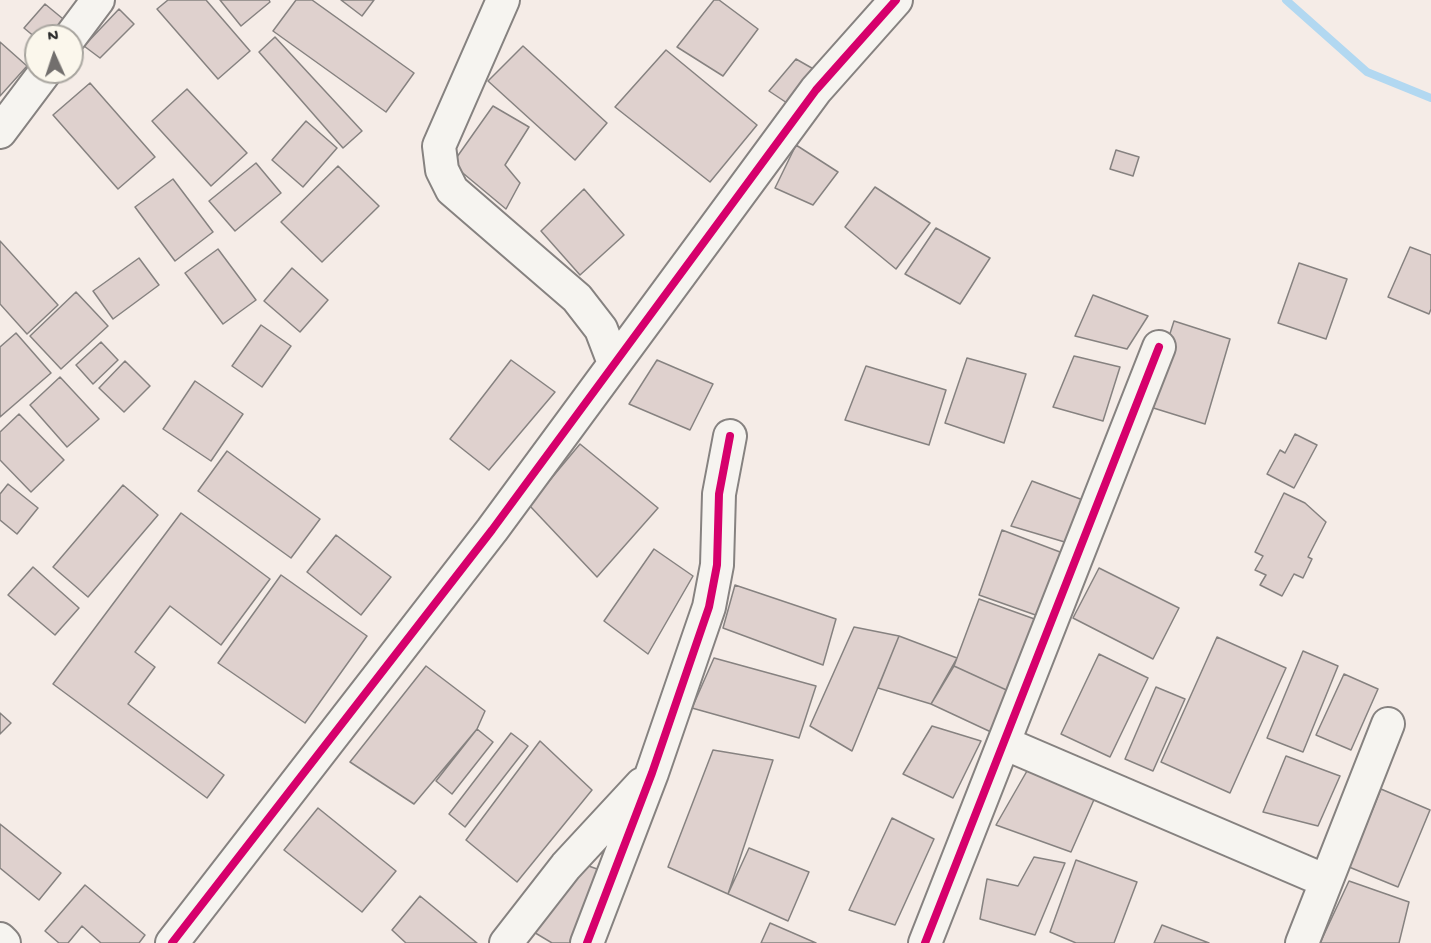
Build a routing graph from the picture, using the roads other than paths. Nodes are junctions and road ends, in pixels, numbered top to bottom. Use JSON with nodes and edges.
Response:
{"nodes":[{"id":1,"x":98,"y":0,"type":"edge"},
{"id":2,"x":503,"y":0,"type":"edge"},
{"id":3,"x":896,"y":0,"type":"edge"},
{"id":4,"x":80,"y":24,"type":"edge"},
{"id":5,"x":36,"y":84,"type":"edge"},
{"id":6,"x":0,"y":132,"type":"edge"},
{"id":7,"x":1160,"y":347,"type":"dead end"},
{"id":8,"x":614,"y":363,"type":"junction"},
{"id":9,"x":730,"y":436,"type":"dead end"},
{"id":10,"x":1389,"y":724,"type":"dead end"},
{"id":11,"x":1004,"y":743,"type":"junction"},
{"id":12,"x":652,"y":773,"type":"junction"},
{"id":13,"x":1326,"y":881,"type":"junction"},
{"id":14,"x":0,"y":939,"type":"edge"},
{"id":15,"x":4,"y":943,"type":"edge"},
{"id":16,"x":172,"y":943,"type":"edge"},
{"id":17,"x":506,"y":943,"type":"edge"},
{"id":18,"x":587,"y":943,"type":"edge"},
{"id":19,"x":925,"y":943,"type":"edge"},
{"id":20,"x":1302,"y":943,"type":"edge"}],
"edges":[{"from":1,"to":4,"type":"street"},
{"from":2,"to":8,"type":"street"},
{"from":3,"to":8,"type":"street"},
{"from":5,"to":6,"type":"street"},
{"from":7,"to":11,"type":"street"},
{"from":8,"to":16,"type":"street"},
{"from":9,"to":12,"type":"street"},
{"from":10,"to":13,"type":"street"},
{"from":11,"to":13,"type":"street"},
{"from":11,"to":19,"type":"street"},
{"from":12,"to":17,"type":"street"},
{"from":12,"to":18,"type":"street"},
{"from":13,"to":20,"type":"street"},
{"from":14,"to":15,"type":"street"}]}
